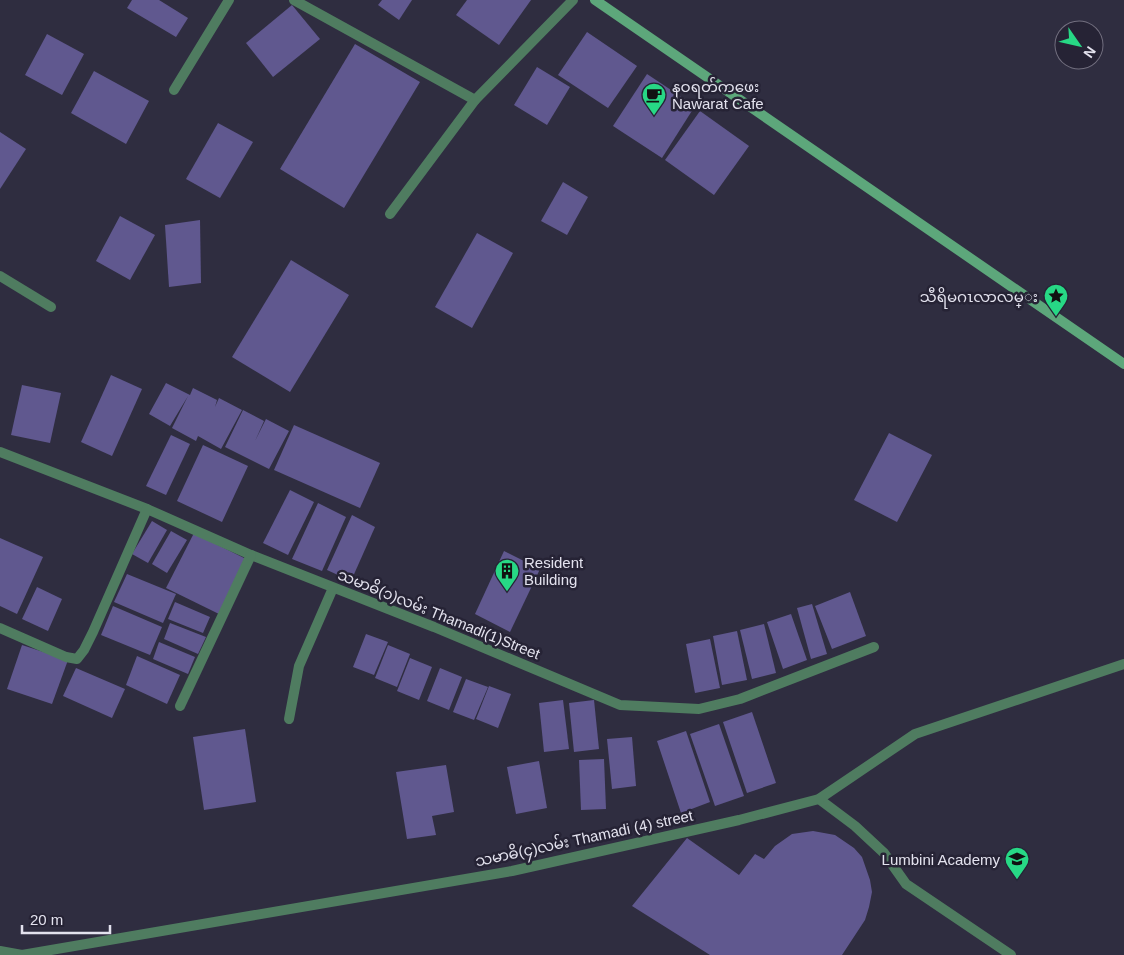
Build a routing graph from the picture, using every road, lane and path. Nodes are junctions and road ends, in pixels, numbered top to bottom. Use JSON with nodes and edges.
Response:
{"nodes":[{"id":1,"x":229,"y":0,"type":"edge"},
{"id":2,"x":294,"y":0,"type":"edge"},
{"id":3,"x":573,"y":0,"type":"edge"},
{"id":4,"x":595,"y":0,"type":"edge"},
{"id":5,"x":174,"y":90,"type":"dead end"},
{"id":6,"x":475,"y":100,"type":"junction"},
{"id":7,"x":390,"y":214,"type":"dead end"},
{"id":8,"x":0,"y":276,"type":"edge"},
{"id":9,"x":51,"y":307,"type":"dead end"},
{"id":10,"x":1124,"y":364,"type":"edge"},
{"id":11,"x":0,"y":452,"type":"edge"},
{"id":12,"x":147,"y":509,"type":"junction"},
{"id":13,"x":251,"y":555,"type":"junction"},
{"id":14,"x":333,"y":588,"type":"junction"},
{"id":15,"x":0,"y":628,"type":"edge"},
{"id":16,"x":874,"y":647,"type":"dead end"},
{"id":17,"x":1124,"y":664,"type":"edge"},
{"id":18,"x":180,"y":706,"type":"dead end"},
{"id":19,"x":289,"y":719,"type":"dead end"},
{"id":20,"x":819,"y":799,"type":"junction"},
{"id":21,"x":0,"y":951,"type":"edge"},
{"id":22,"x":22,"y":955,"type":"edge"},
{"id":23,"x":1011,"y":955,"type":"edge"}],
"edges":[{"from":1,"to":5,"type":"street"},
{"from":2,"to":6,"type":"street"},
{"from":3,"to":6,"type":"street"},
{"from":4,"to":10,"type":"street"},
{"from":6,"to":7,"type":"street"},
{"from":8,"to":9,"type":"street"},
{"from":11,"to":12,"type":"street","name":"သမာဓိ(၁)လမ်း Thamadi(1)Street"},
{"from":12,"to":13,"type":"street","name":"သမာဓိ(၁)လမ်း Thamadi(1)Street"},
{"from":12,"to":15,"type":"street"},
{"from":13,"to":14,"type":"street","name":"သမာဓိ(၁)လမ်း Thamadi(1)Street"},
{"from":13,"to":18,"type":"street"},
{"from":14,"to":16,"type":"street","name":"သမာဓိ(၁)လမ်း Thamadi(1)Street"},
{"from":14,"to":19,"type":"street"},
{"from":17,"to":20,"type":"street","name":"သမာဓိ(၄)လမ်း Thamadi (4) street"},
{"from":20,"to":22,"type":"street","name":"သမာဓိ(၄)လမ်း Thamadi (4) street"},
{"from":20,"to":23,"type":"street"},
{"from":21,"to":22,"type":"street","name":"သမာဓိ(၄)လမ်း Thamadi (4) street"}]}
